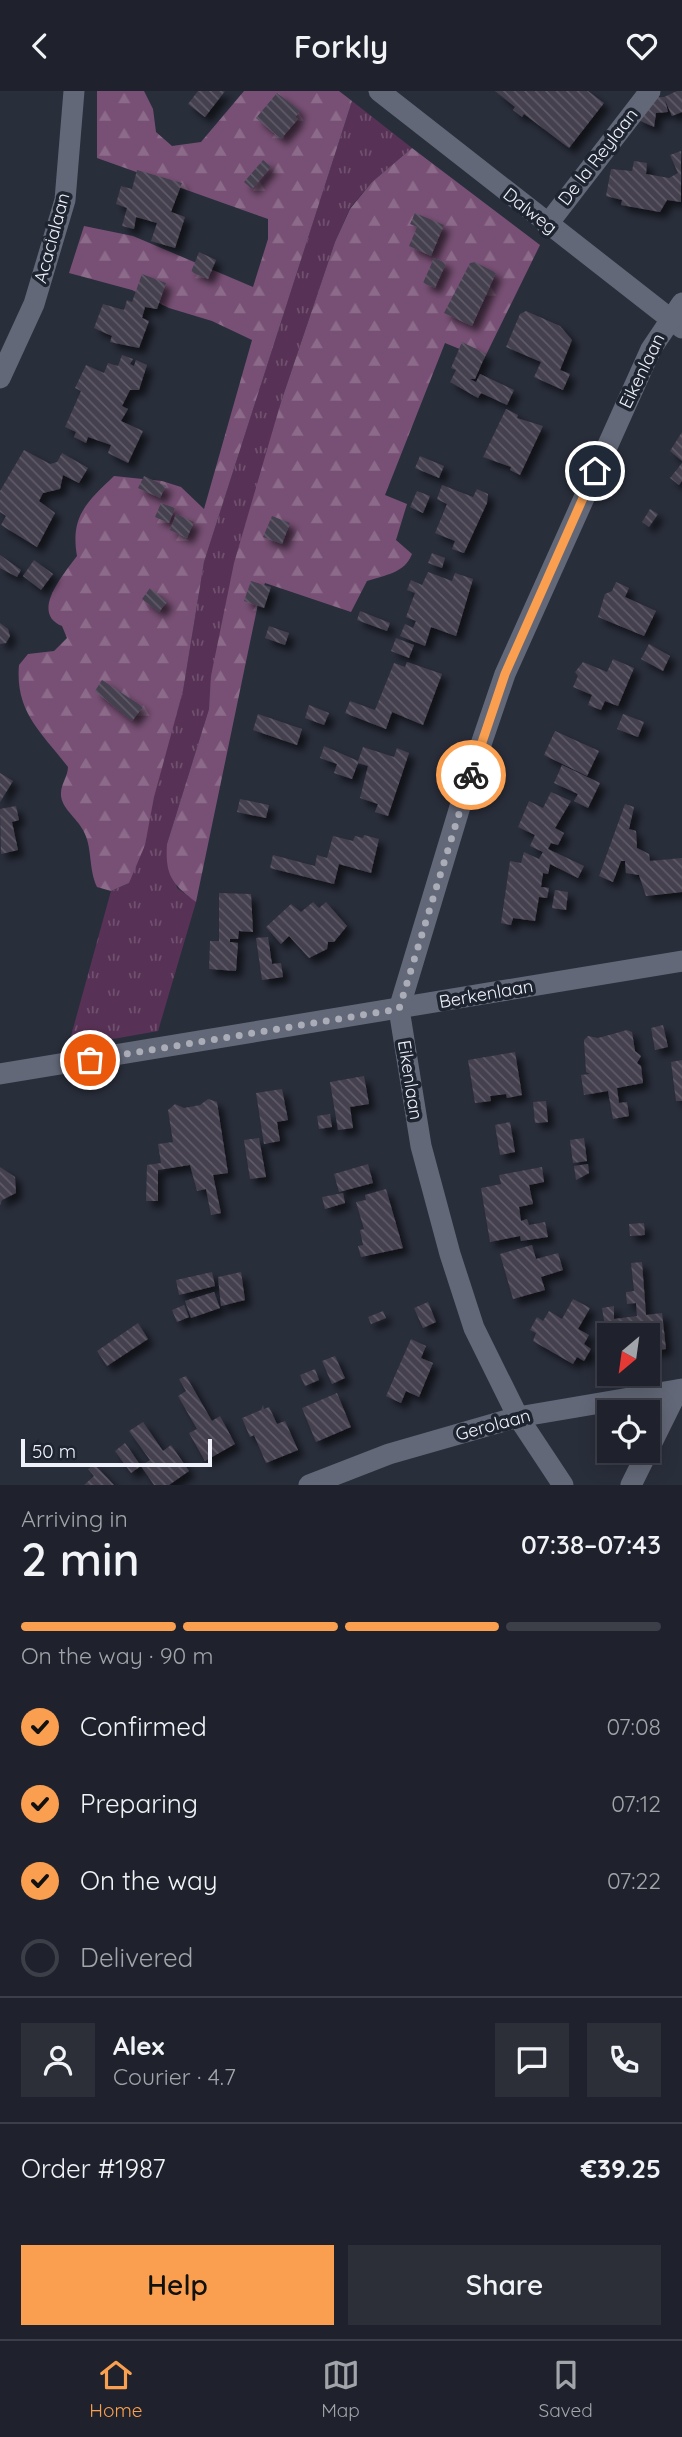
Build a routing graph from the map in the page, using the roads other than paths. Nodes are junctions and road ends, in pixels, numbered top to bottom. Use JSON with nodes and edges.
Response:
{"nodes":[{"id":1,"x":74,"y":91,"type":"edge"},
{"id":2,"x":379,"y":91,"type":"edge"},
{"id":3,"x":650,"y":91,"type":"edge"},
{"id":4,"x":547,"y":225,"type":"junction"},
{"id":5,"x":678,"y":317,"type":"edge"},
{"id":6,"x":0,"y":378,"type":"edge"},
{"id":7,"x":682,"y":961,"type":"edge"},
{"id":8,"x":399,"y":1009,"type":"junction"},
{"id":9,"x":0,"y":1074,"type":"edge"},
{"id":10,"x":680,"y":1390,"type":"edge"},
{"id":11,"x":518,"y":1417,"type":"junction"},
{"id":12,"x":309,"y":1485,"type":"edge"},
{"id":13,"x":564,"y":1485,"type":"edge"},
{"id":14,"x":631,"y":1485,"type":"edge"}],
"edges":[{"from":1,"to":6,"type":"street","name":"Acacialaan"},
{"from":2,"to":4,"type":"street","name":"Dalweg"},
{"from":3,"to":4,"type":"street","name":"De la Reylaan"},
{"from":4,"to":5,"type":"street","name":"Dalweg"},
{"from":5,"to":8,"type":"street","name":"Eikenlaan"},
{"from":7,"to":8,"type":"street","name":"Berkenlaan"},
{"from":8,"to":9,"type":"street","name":"Berkenlaan"},
{"from":8,"to":11,"type":"street","name":"Eikenlaan"},
{"from":10,"to":11,"type":"street","name":"Gerolaan"},
{"from":10,"to":14,"type":"street"},
{"from":11,"to":12,"type":"street","name":"Gerolaan"},
{"from":11,"to":13,"type":"street","name":"Eikenlaan"}]}
